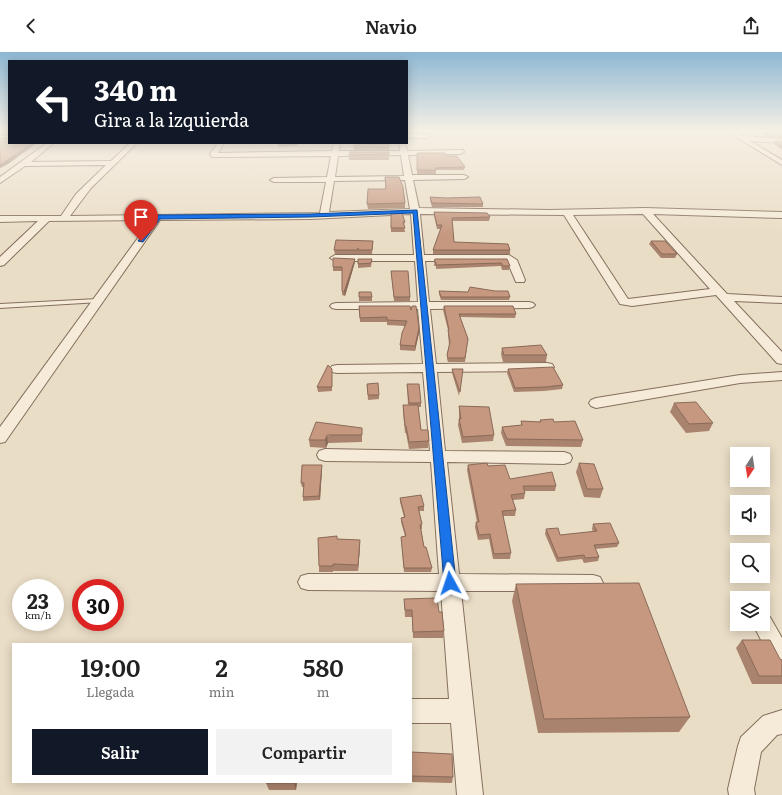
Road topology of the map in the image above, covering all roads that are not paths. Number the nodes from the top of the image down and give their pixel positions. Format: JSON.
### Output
{"nodes":[{"id":1,"x":19,"y":167,"type":"edge"},
{"id":2,"x":108,"y":167,"type":"edge"},
{"id":3,"x":333,"y":167,"type":"edge"},
{"id":4,"x":407,"y":167,"type":"edge"},
{"id":5,"x":464,"y":177,"type":"dead end"},
{"id":6,"x":409,"y":178,"type":"junction"},
{"id":7,"x":331,"y":179,"type":"junction"},
{"id":8,"x":274,"y":180,"type":"dead end"},
{"id":9,"x":0,"y":181,"type":"edge"},
{"id":10,"x":415,"y":211,"type":"junction"},
{"id":11,"x":645,"y":211,"type":"junction"},
{"id":12,"x":567,"y":213,"type":"junction"},
{"id":13,"x":324,"y":215,"type":"junction"},
{"id":14,"x":782,"y":215,"type":"edge"},
{"id":15,"x":158,"y":217,"type":"junction"},
{"id":16,"x":0,"y":218,"type":"edge"},
{"id":17,"x":47,"y":218,"type":"junction"},
{"id":18,"x":64,"y":218,"type":"junction"},
{"id":19,"x":420,"y":257,"type":"junction"},
{"id":20,"x":336,"y":258,"type":"edge"},
{"id":21,"x":0,"y":263,"type":"edge"},
{"id":22,"x":520,"y":280,"type":"dead end"},
{"id":23,"x":720,"y":294,"type":"junction"},
{"id":24,"x":782,"y":300,"type":"edge"},
{"id":25,"x":98,"y":301,"type":"junction"},
{"id":26,"x":424,"y":305,"type":"junction"},
{"id":27,"x":529,"y":305,"type":"dead end"},
{"id":28,"x":0,"y":306,"type":"edge"},
{"id":29,"x":336,"y":306,"type":"dead end"},
{"id":30,"x":782,"y":360,"type":"edge"},
{"id":31,"x":547,"y":367,"type":"edge"},
{"id":32,"x":430,"y":368,"type":"junction"},
{"id":33,"x":337,"y":369,"type":"dead end"},
{"id":34,"x":782,"y":376,"type":"edge"},
{"id":35,"x":596,"y":402,"type":"dead end"},
{"id":36,"x":0,"y":438,"type":"edge"},
{"id":37,"x":325,"y":455,"type":"dead end"},
{"id":38,"x":438,"y":456,"type":"junction"},
{"id":39,"x":564,"y":458,"type":"dead end"},
{"id":40,"x":308,"y":582,"type":"dead end"},
{"id":41,"x":450,"y":583,"type":"junction"},
{"id":42,"x":592,"y":583,"type":"edge"},
{"id":43,"x":767,"y":631,"type":"edge"},
{"id":44,"x":782,"y":659,"type":"edge"},
{"id":45,"x":462,"y":711,"type":"junction"},
{"id":46,"x":412,"y":712,"type":"edge"},
{"id":47,"x":782,"y":722,"type":"edge"},
{"id":48,"x":470,"y":795,"type":"edge"},
{"id":49,"x":742,"y":795,"type":"edge"}],
"edges":[{"from":1,"to":9,"type":"street"},
{"from":2,"to":18,"type":"street"},
{"from":3,"to":7,"type":"street"},
{"from":4,"to":6,"type":"street"},
{"from":5,"to":6,"type":"street"},
{"from":6,"to":7,"type":"street"},
{"from":6,"to":10,"type":"street"},
{"from":7,"to":8,"type":"street"},
{"from":7,"to":13,"type":"street"},
{"from":10,"to":12,"type":"street"},
{"from":10,"to":13,"type":"street"},
{"from":10,"to":19,"type":"street"},
{"from":11,"to":12,"type":"street"},
{"from":11,"to":14,"type":"street"},
{"from":11,"to":23,"type":"street"},
{"from":12,"to":23,"type":"street"},
{"from":13,"to":15,"type":"street"},
{"from":15,"to":18,"type":"street"},
{"from":15,"to":25,"type":"street"},
{"from":16,"to":17,"type":"street"},
{"from":17,"to":18,"type":"street"},
{"from":17,"to":21,"type":"street"},
{"from":19,"to":20,"type":"street"},
{"from":19,"to":22,"type":"street"},
{"from":19,"to":26,"type":"street"},
{"from":23,"to":24,"type":"street"},
{"from":23,"to":30,"type":"street"},
{"from":25,"to":28,"type":"lane"},
{"from":25,"to":36,"type":"street"},
{"from":26,"to":27,"type":"street"},
{"from":26,"to":29,"type":"street"},
{"from":26,"to":32,"type":"street"},
{"from":31,"to":32,"type":"street"},
{"from":32,"to":33,"type":"street"},
{"from":32,"to":38,"type":"street"},
{"from":34,"to":35,"type":"street"},
{"from":37,"to":38,"type":"street"},
{"from":38,"to":39,"type":"street"},
{"from":38,"to":41,"type":"street"},
{"from":40,"to":41,"type":"street"},
{"from":41,"to":42,"type":"street"},
{"from":41,"to":45,"type":"street"},
{"from":43,"to":44,"type":"street"},
{"from":45,"to":46,"type":"street"},
{"from":45,"to":48,"type":"street"},
{"from":47,"to":49,"type":"street"}]}
